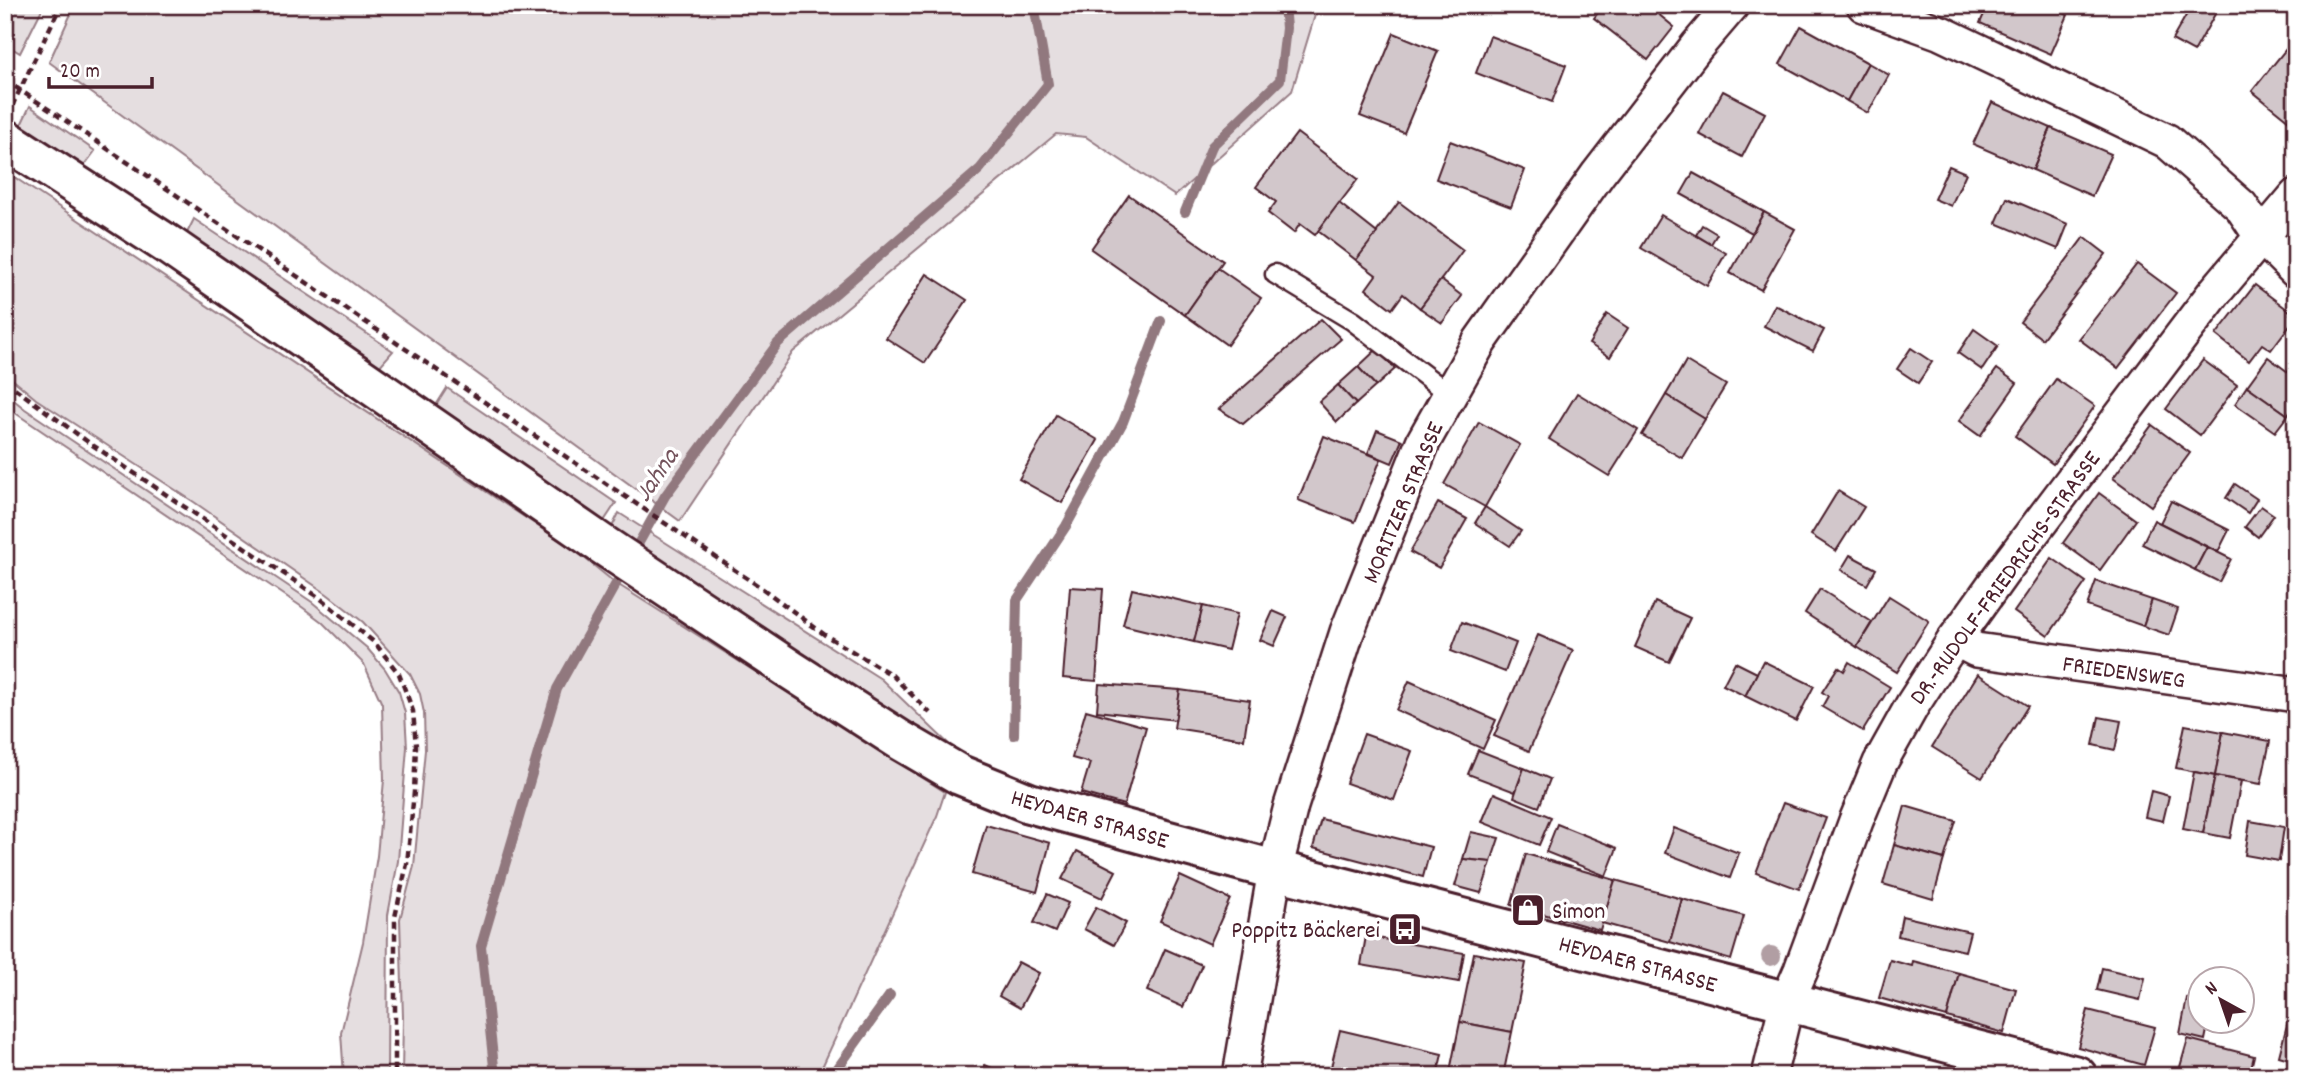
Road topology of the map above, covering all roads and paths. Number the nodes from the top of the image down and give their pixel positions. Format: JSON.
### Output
{"nodes":[{"id":1,"x":61,"y":5,"type":"edge"},
{"id":2,"x":1732,"y":5,"type":"edge"},
{"id":3,"x":1864,"y":5,"type":"edge"},
{"id":4,"x":5,"y":80,"type":"edge"},
{"id":5,"x":20,"y":89,"type":"junction"},
{"id":6,"x":5,"y":139,"type":"edge"},
{"id":7,"x":2296,"y":196,"type":"edge"},
{"id":8,"x":2260,"y":236,"type":"junction"},
{"id":9,"x":2296,"y":271,"type":"edge"},
{"id":10,"x":1275,"y":274,"type":"dead end"},
{"id":11,"x":5,"y":382,"type":"edge"},
{"id":12,"x":1449,"y":394,"type":"junction"},
{"id":13,"x":1955,"y":639,"type":"junction"},
{"id":14,"x":2296,"y":695,"type":"edge"},
{"id":15,"x":936,"y":719,"type":"dead end"},
{"id":16,"x":1275,"y":870,"type":"junction"},
{"id":17,"x":1787,"y":1002,"type":"junction"},
{"id":18,"x":395,"y":1076,"type":"edge"},
{"id":19,"x":1240,"y":1076,"type":"edge"},
{"id":20,"x":1769,"y":1076,"type":"edge"},
{"id":21,"x":2077,"y":1076,"type":"edge"}],
"edges":[{"from":1,"to":5,"type":"path"},
{"from":2,"to":12,"type":"street","name":"MORITZER STRASSE"},
{"from":3,"to":8,"type":"street"},
{"from":4,"to":5,"type":"path"},
{"from":5,"to":15,"type":"path"},
{"from":6,"to":16,"type":"main road","name":"HEYDAER STRASSE"},
{"from":7,"to":8,"type":"street","name":"DR.-RUDOLF-FRIEDRICHS-STRASSE"},
{"from":8,"to":9,"type":"street"},
{"from":8,"to":13,"type":"street","name":"DR.-RUDOLF-FRIEDRICHS-STRASSE"},
{"from":10,"to":12,"type":"lane"},
{"from":11,"to":18,"type":"path"},
{"from":12,"to":16,"type":"street","name":"MORITZER STRASSE"},
{"from":13,"to":14,"type":"street","name":"FRIEDENSWEG"},
{"from":13,"to":17,"type":"street","name":"DR.-RUDOLF-FRIEDRICHS-STRASSE"},
{"from":16,"to":17,"type":"main road","name":"HEYDAER STRASSE"},
{"from":16,"to":19,"type":"street","name":"MORITZER STRASSE"},
{"from":17,"to":20,"type":"street","name":"DR.-RUDOLF-FRIEDRICHS-STRASSE"},
{"from":17,"to":21,"type":"main road","name":"HEYDAER STRASSE"}]}
